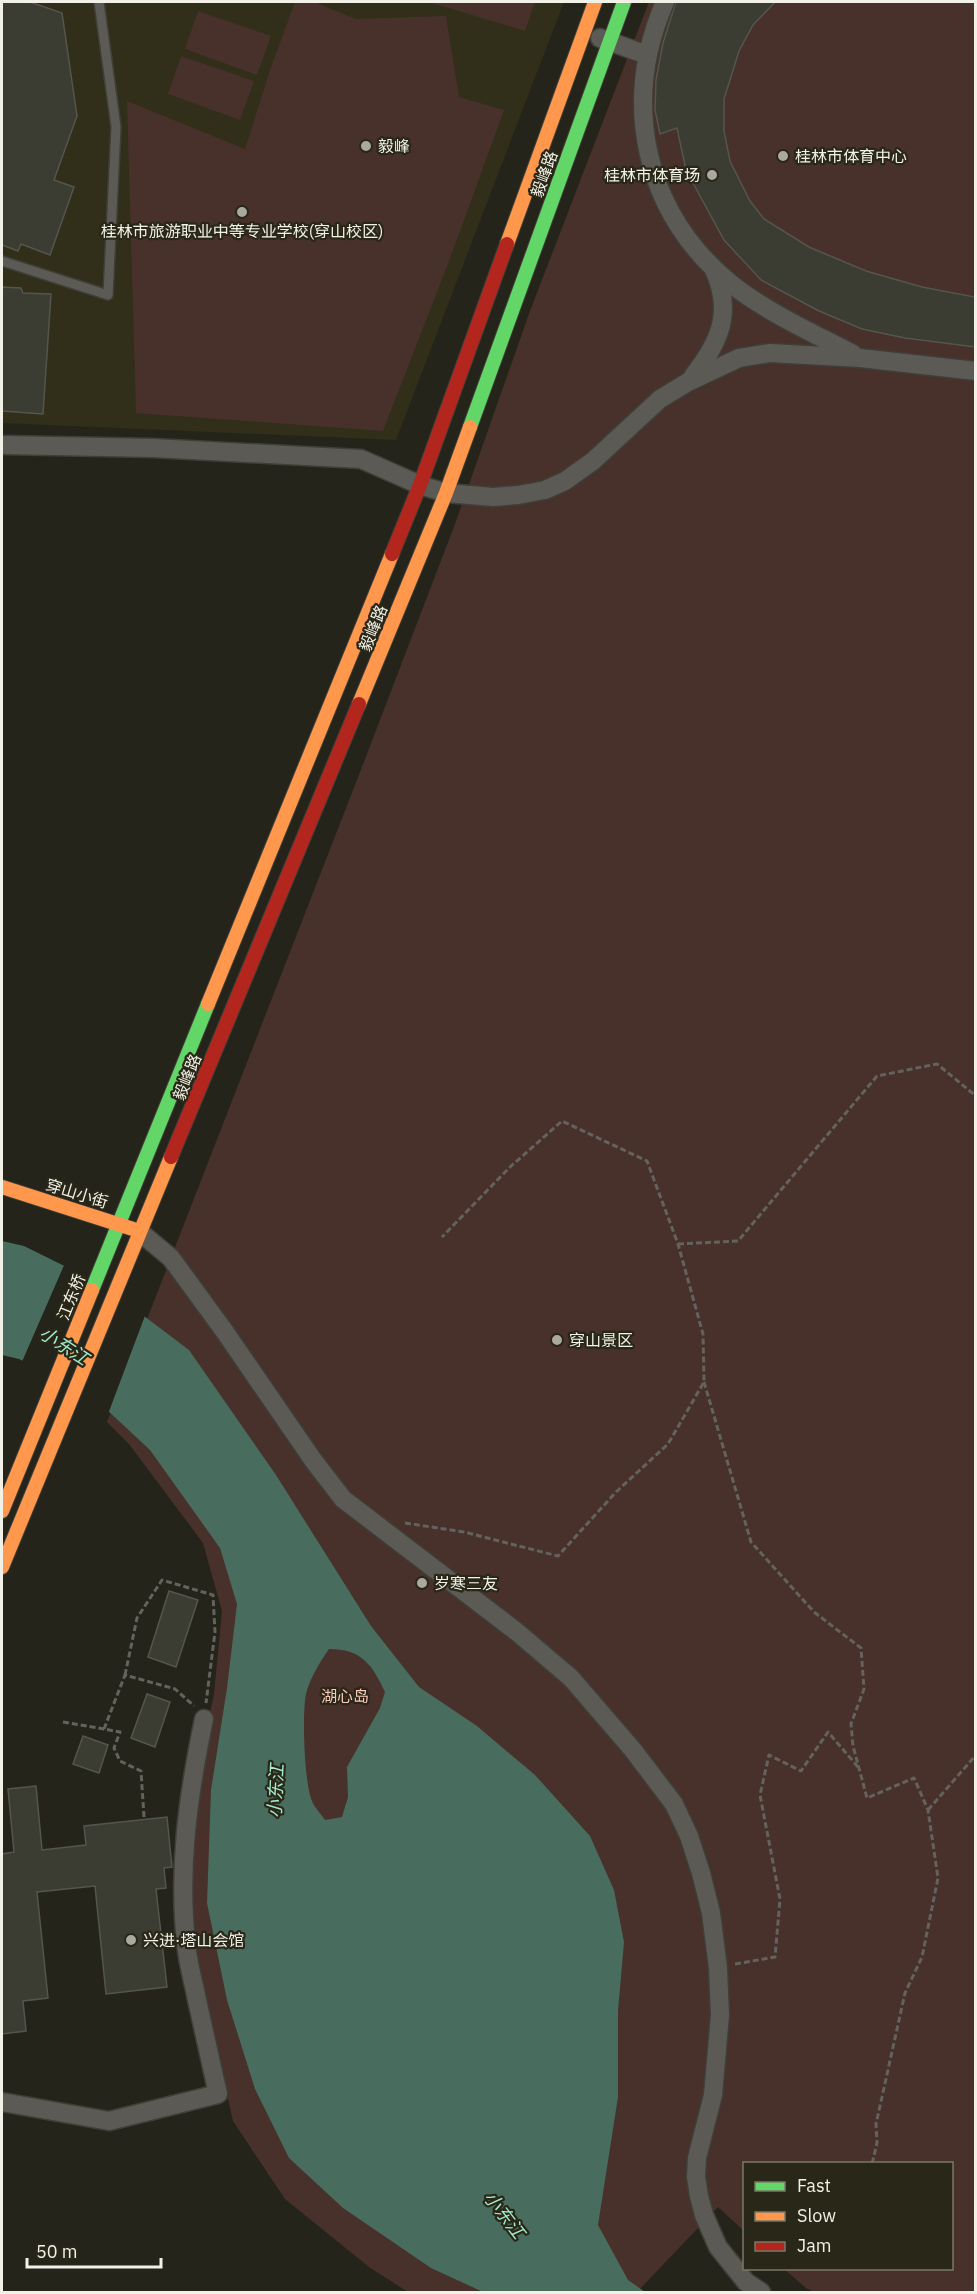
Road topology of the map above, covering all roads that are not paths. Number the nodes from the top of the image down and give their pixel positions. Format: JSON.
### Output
{"nodes":[{"id":1,"x":99,"y":2,"type":"edge"},
{"id":2,"x":595,"y":2,"type":"edge"},
{"id":3,"x":624,"y":2,"type":"edge"},
{"id":4,"x":665,"y":2,"type":"edge"},
{"id":5,"x":584,"y":33,"type":"junction"},
{"id":6,"x":610,"y":41,"type":"junction"},
{"id":7,"x":647,"y":55,"type":"junction"},
{"id":8,"x":2,"y":261,"type":"edge"},
{"id":9,"x":713,"y":266,"type":"junction"},
{"id":10,"x":860,"y":358,"type":"junction"},
{"id":11,"x":975,"y":372,"type":"edge"},
{"id":12,"x":688,"y":382,"type":"junction"},
{"id":13,"x":5,"y":446,"type":"dead end"},
{"id":14,"x":420,"y":485,"type":"junction"},
{"id":15,"x":446,"y":493,"type":"junction"},
{"id":16,"x":2,"y":1187,"type":"edge"},
{"id":17,"x":119,"y":1223,"type":"junction"},
{"id":18,"x":141,"y":1233,"type":"junction"},
{"id":19,"x":109,"y":1246,"type":"joint"},
{"id":20,"x":2,"y":1511,"type":"edge"},
{"id":21,"x":2,"y":1567,"type":"edge"},
{"id":22,"x":204,"y":1719,"type":"road end"},
{"id":23,"x":2,"y":2102,"type":"edge"},
{"id":24,"x":761,"y":2292,"type":"edge"}],
"edges":[{"from":1,"to":8,"type":"lane"},
{"from":2,"to":5,"type":"main road","name":"毅峰路"},
{"from":3,"to":6,"type":"main road","name":"毅峰路"},
{"from":4,"to":7,"type":"street"},
{"from":5,"to":6,"type":"street"},
{"from":5,"to":14,"type":"main road","name":"毅峰路"},
{"from":6,"to":7,"type":"street"},
{"from":6,"to":15,"type":"main road","name":"毅峰路"},
{"from":7,"to":9,"type":"street"},
{"from":9,"to":10,"type":"street"},
{"from":9,"to":12,"type":"street"},
{"from":10,"to":11,"type":"street"},
{"from":10,"to":12,"type":"street"},
{"from":12,"to":15,"type":"street"},
{"from":13,"to":14,"type":"street"},
{"from":14,"to":15,"type":"street"},
{"from":14,"to":17,"type":"main road","name":"毅峰路"},
{"from":15,"to":18,"type":"main road","name":"毅峰路"},
{"from":16,"to":17,"type":"main road","name":"穿山小街"},
{"from":17,"to":18,"type":"main road","name":"穿山小街"},
{"from":17,"to":19,"type":"main road","name":"毅峰路"},
{"from":18,"to":21,"type":"main road","name":"毅峰路"},
{"from":18,"to":24,"type":"street"},
{"from":19,"to":20,"type":"main road","name":"江东桥"},
{"from":22,"to":23,"type":"street"}]}
